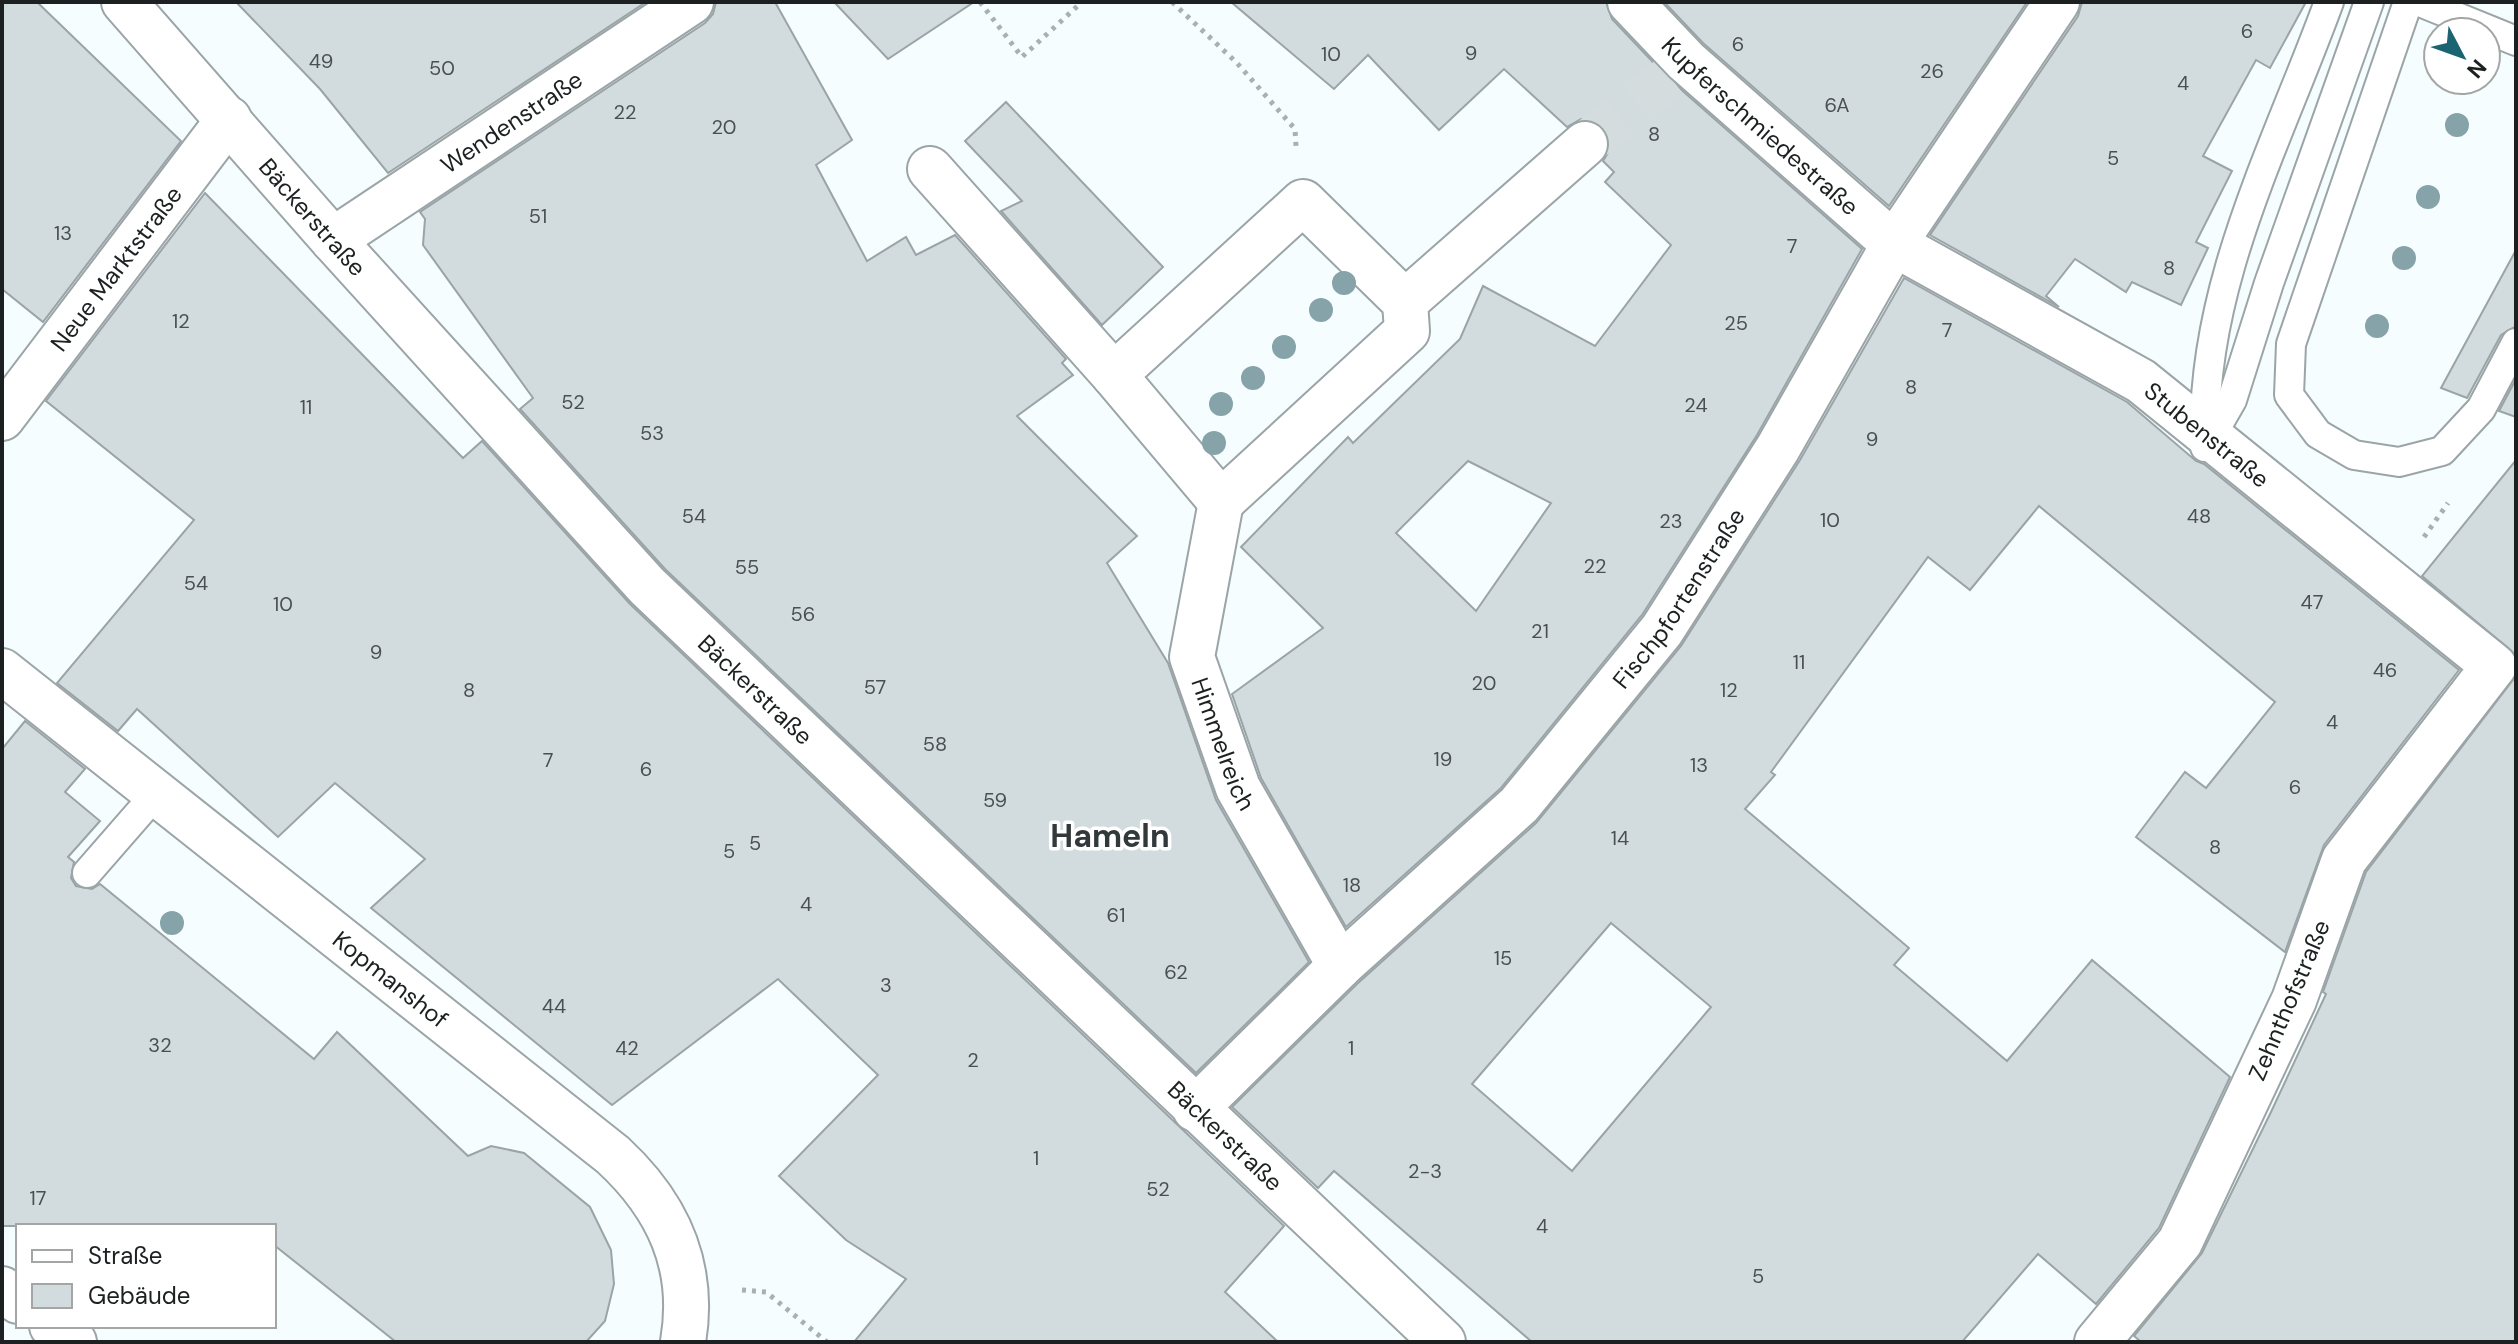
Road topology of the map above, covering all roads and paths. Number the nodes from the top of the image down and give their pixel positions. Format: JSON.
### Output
{"nodes":[{"id":1,"x":124,"y":2,"type":"edge"},
{"id":2,"x":691,"y":2,"type":"edge"},
{"id":3,"x":980,"y":2,"type":"edge"},
{"id":4,"x":1082,"y":2,"type":"edge"},
{"id":5,"x":1172,"y":2,"type":"edge"},
{"id":6,"x":1630,"y":2,"type":"edge"},
{"id":7,"x":2057,"y":2,"type":"edge"},
{"id":8,"x":2329,"y":2,"type":"edge"},
{"id":9,"x":2369,"y":2,"type":"edge"},
{"id":10,"x":2408,"y":2,"type":"edge"},
{"id":11,"x":2420,"y":2,"type":"edge"},
{"id":12,"x":2516,"y":41,"type":"edge"},
{"id":13,"x":229,"y":119,"type":"junction"},
{"id":14,"x":1585,"y":144,"type":"tunnel mouth"},
{"id":15,"x":930,"y":169,"type":"dead end"},
{"id":16,"x":1303,"y":202,"type":"junction"},
{"id":17,"x":333,"y":240,"type":"junction"},
{"id":18,"x":1894,"y":244,"type":"junction"},
{"id":19,"x":1405,"y":302,"type":"junction"},
{"id":20,"x":2516,"y":343,"type":"edge"},
{"id":21,"x":1114,"y":375,"type":"junction"},
{"id":22,"x":2,"y":418,"type":"edge"},
{"id":23,"x":2208,"y":435,"type":"junction"},
{"id":24,"x":1221,"y":502,"type":"junction"},
{"id":25,"x":2494,"y":666,"type":"joint"},
{"id":26,"x":2,"y":671,"type":"edge"},
{"id":27,"x":155,"y":795,"type":"junction"},
{"id":28,"x":87,"y":873,"type":"dead end"},
{"id":29,"x":1340,"y":966,"type":"junction"},
{"id":30,"x":1195,"y":1109,"type":"junction"},
{"id":31,"x":686,"y":1281,"type":"junction"},
{"id":32,"x":55,"y":1328,"type":"edge"},
{"id":33,"x":1432,"y":1339,"type":"edge"},
{"id":34,"x":74,"y":1342,"type":"edge"},
{"id":35,"x":683,"y":1342,"type":"edge"},
{"id":36,"x":827,"y":1342,"type":"edge"},
{"id":37,"x":2097,"y":1342,"type":"edge"}],
"edges":[{"from":1,"to":13,"type":"street","name":"Bäckerstraße"},
{"from":2,"to":17,"type":"street","name":"Wendenstraße"},
{"from":3,"to":4,"type":"path"},
{"from":5,"to":16,"type":"path"},
{"from":6,"to":18,"type":"street","name":"Kupferschmiedestraße"},
{"from":7,"to":18,"type":"street","name":"Fischpfortenstraße"},
{"from":8,"to":23,"type":"lane"},
{"from":9,"to":23,"type":"lane"},
{"from":10,"to":20,"type":"lane"},
{"from":11,"to":12,"type":"lane"},
{"from":13,"to":17,"type":"street","name":"Bäckerstraße"},
{"from":13,"to":22,"type":"street","name":"Neue Marktstraße"},
{"from":14,"to":19,"type":"street"},
{"from":15,"to":21,"type":"street"},
{"from":16,"to":19,"type":"street"},
{"from":16,"to":21,"type":"street"},
{"from":17,"to":30,"type":"street","name":"Bäckerstraße"},
{"from":18,"to":23,"type":"street","name":"Stubenstraße"},
{"from":18,"to":29,"type":"street","name":"Fischpfortenstraße"},
{"from":19,"to":24,"type":"street"},
{"from":21,"to":24,"type":"street"},
{"from":23,"to":25,"type":"street","name":"Stubenstraße"},
{"from":24,"to":29,"type":"street","name":"Himmelreich"},
{"from":25,"to":37,"type":"street","name":"Zehnthofstraße"},
{"from":26,"to":27,"type":"street","name":"Kopmanshof"},
{"from":27,"to":28,"type":"lane"},
{"from":27,"to":31,"type":"street","name":"Kopmanshof"},
{"from":29,"to":30,"type":"street","name":"Fischpfortenstraße"},
{"from":30,"to":33,"type":"street","name":"Bäckerstraße"},
{"from":31,"to":35,"type":"street","name":"Kopmanshof"},
{"from":31,"to":36,"type":"path"},
{"from":32,"to":34,"type":"street"}]}
